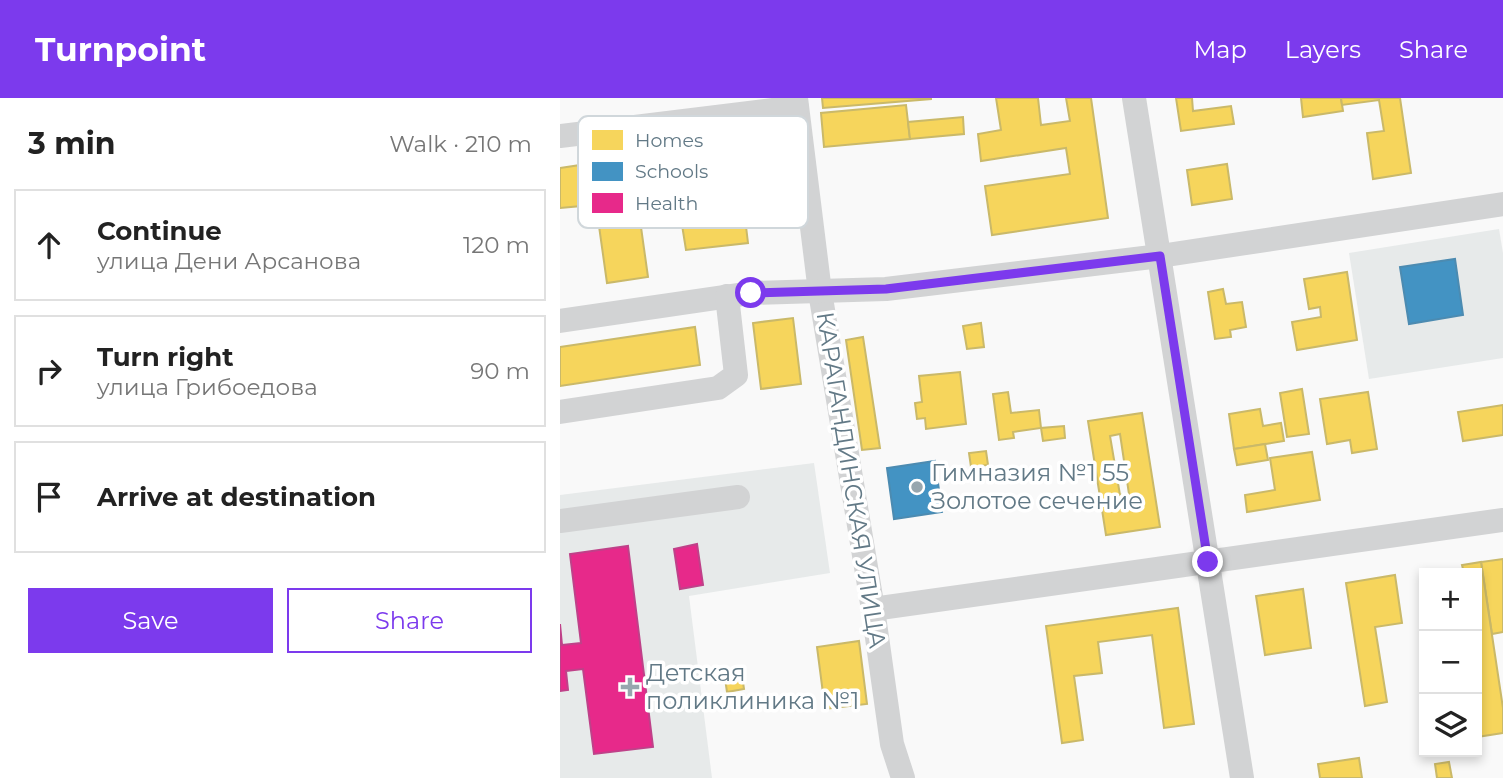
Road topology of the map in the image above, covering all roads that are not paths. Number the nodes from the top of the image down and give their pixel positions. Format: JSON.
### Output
{"nodes":[{"id":1,"x":1133,"y":98,"type":"edge"},
{"id":2,"x":796,"y":103,"type":"edge"},
{"id":3,"x":703,"y":116,"type":"edge"},
{"id":4,"x":578,"y":133,"type":"edge"},
{"id":5,"x":560,"y":136,"type":"edge"},
{"id":6,"x":808,"y":198,"type":"edge"},
{"id":7,"x":1503,"y":204,"type":"edge"},
{"id":8,"x":1160,"y":256,"type":"junction"},
{"id":9,"x":820,"y":292,"type":"junction"},
{"id":10,"x":727,"y":296,"type":"junction"},
{"id":11,"x":560,"y":321,"type":"edge"},
{"id":12,"x":560,"y":412,"type":"edge"},
{"id":13,"x":738,"y":496,"type":"dead end"},
{"id":14,"x":1503,"y":520,"type":"edge"},
{"id":15,"x":560,"y":521,"type":"edge"},
{"id":16,"x":1208,"y":562,"type":"junction"},
{"id":17,"x":873,"y":609,"type":"junction"},
{"id":18,"x":903,"y":778,"type":"edge"},
{"id":19,"x":1242,"y":778,"type":"edge"}],
"edges":[{"from":1,"to":8,"type":"street"},
{"from":2,"to":3,"type":"street"},
{"from":4,"to":5,"type":"street"},
{"from":6,"to":9,"type":"street","name":"КАРАГАНДИНСКАЯ УЛИЦА"},
{"from":7,"to":8,"type":"street"},
{"from":8,"to":9,"type":"street"},
{"from":8,"to":16,"type":"street"},
{"from":9,"to":10,"type":"street"},
{"from":9,"to":17,"type":"street","name":"КАРАГАНДИНСКАЯ УЛИЦА"},
{"from":10,"to":11,"type":"street"},
{"from":10,"to":12,"type":"street"},
{"from":13,"to":15,"type":"street"},
{"from":14,"to":16,"type":"street"},
{"from":16,"to":17,"type":"street"},
{"from":16,"to":19,"type":"street"},
{"from":17,"to":18,"type":"street","name":"КАРАГАНДИНСКАЯ УЛИЦА"}]}
